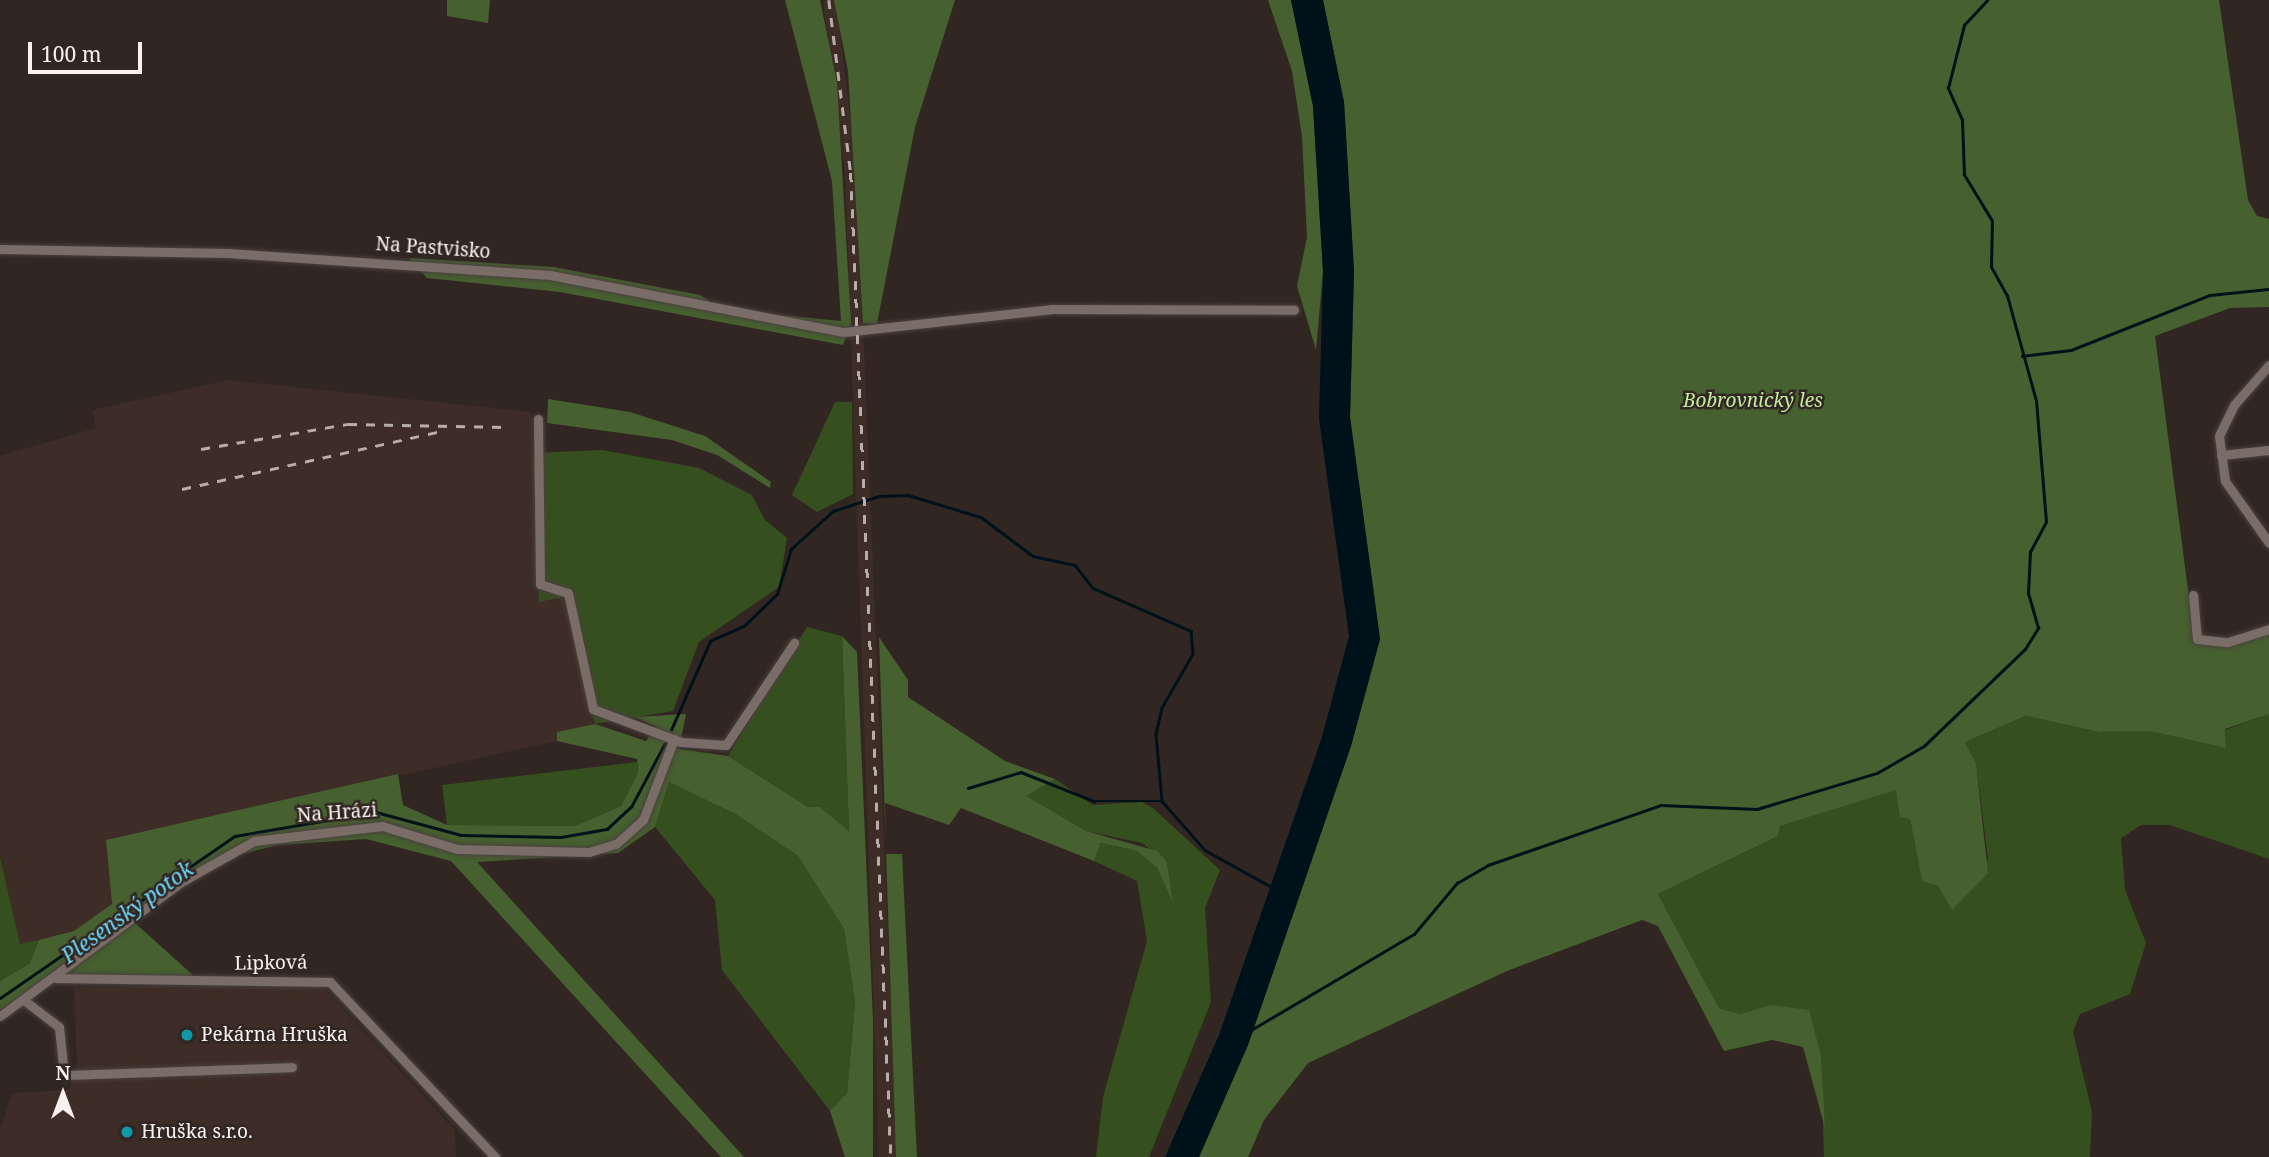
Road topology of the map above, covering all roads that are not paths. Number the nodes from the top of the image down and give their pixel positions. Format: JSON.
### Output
{"nodes":[{"id":1,"x":0,"y":249,"type":"edge"},
{"id":2,"x":1294,"y":310,"type":"dead end"},
{"id":3,"x":2269,"y":365,"type":"edge"},
{"id":4,"x":538,"y":419,"type":"dead end"},
{"id":5,"x":2269,"y":450,"type":"edge"},
{"id":6,"x":2221,"y":454,"type":"junction"},
{"id":7,"x":2269,"y":543,"type":"edge"},
{"id":8,"x":2193,"y":595,"type":"dead end"},
{"id":9,"x":2269,"y":629,"type":"edge"},
{"id":10,"x":794,"y":643,"type":"dead end"},
{"id":11,"x":674,"y":739,"type":"junction"},
{"id":12,"x":56,"y":978,"type":"junction"},
{"id":13,"x":25,"y":1001,"type":"junction"},
{"id":14,"x":0,"y":1016,"type":"edge"},
{"id":15,"x":292,"y":1067,"type":"dead end"},
{"id":16,"x":495,"y":1157,"type":"edge"}],
"edges":[{"from":1,"to":2,"type":"street","name":"Na Pastvisko"},
{"from":3,"to":6,"type":"street"},
{"from":4,"to":11,"type":"street"},
{"from":5,"to":6,"type":"street"},
{"from":6,"to":7,"type":"street"},
{"from":8,"to":9,"type":"street"},
{"from":10,"to":11,"type":"street"},
{"from":11,"to":12,"type":"street","name":"Na Hrázi"},
{"from":12,"to":13,"type":"street","name":"Na Hrázi"},
{"from":12,"to":16,"type":"street","name":"Lipková"},
{"from":13,"to":14,"type":"street","name":"Na Hrázi"},
{"from":13,"to":15,"type":"street"}]}
